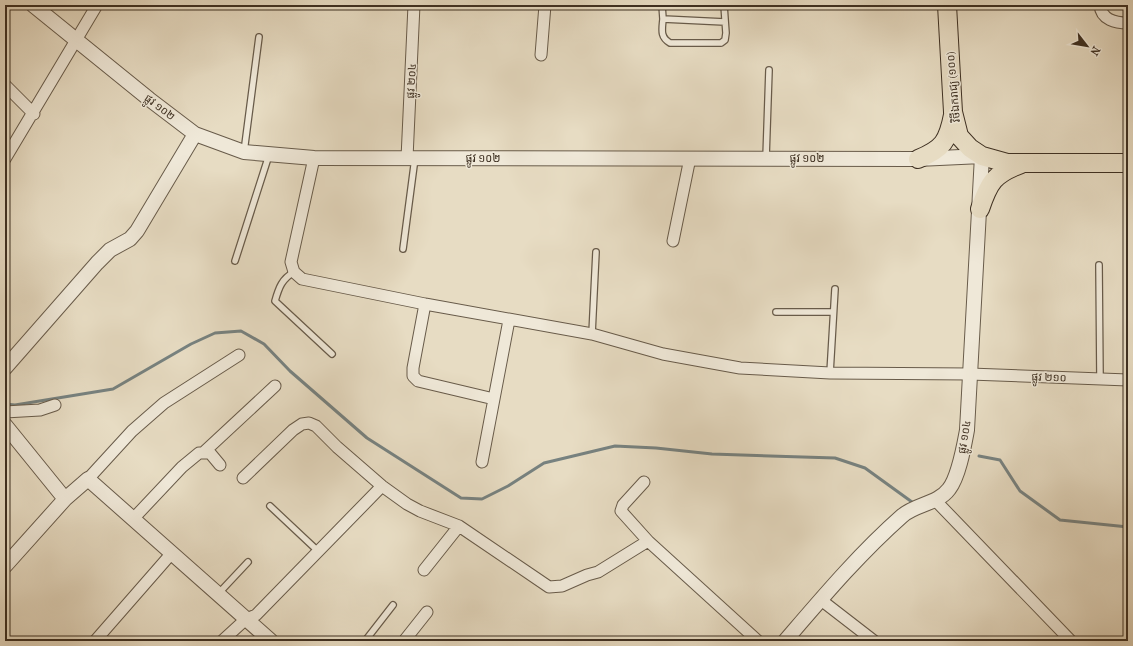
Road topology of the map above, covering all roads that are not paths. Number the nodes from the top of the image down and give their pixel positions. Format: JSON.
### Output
{"nodes":[{"id":1,"x":33,"y":5,"type":"edge"},
{"id":2,"x":98,"y":5,"type":"edge"},
{"id":3,"x":414,"y":5,"type":"edge"},
{"id":4,"x":545,"y":5,"type":"edge"},
{"id":5,"x":662,"y":5,"type":"edge"},
{"id":6,"x":724,"y":5,"type":"edge"},
{"id":7,"x":947,"y":5,"type":"edge"},
{"id":8,"x":1100,"y":5,"type":"edge"},
{"id":9,"x":663,"y":19,"type":"junction"},
{"id":10,"x":725,"y":22,"type":"junction"},
{"id":11,"x":1128,"y":23,"type":"edge"},
{"id":12,"x":259,"y":37,"type":"dead end"},
{"id":13,"x":77,"y":42,"type":"junction"},
{"id":14,"x":541,"y":55,"type":"dead end"},
{"id":15,"x":769,"y":70,"type":"dead end"},
{"id":16,"x":5,"y":85,"type":"edge"},
{"id":17,"x":953,"y":112,"type":"junction"},
{"id":18,"x":34,"y":114,"type":"junction"},
{"id":19,"x":195,"y":134,"type":"junction"},
{"id":20,"x":244,"y":152,"type":"junction"},
{"id":21,"x":269,"y":156,"type":"junction"},
{"id":22,"x":982,"y":156,"type":"junction"},
{"id":23,"x":314,"y":158,"type":"junction"},
{"id":24,"x":411,"y":158,"type":"junction"},
{"id":25,"x":690,"y":158,"type":"junction"},
{"id":26,"x":766,"y":158,"type":"junction"},
{"id":27,"x":5,"y":159,"type":"edge"},
{"id":28,"x":918,"y":159,"type":"junction"},
{"id":29,"x":1128,"y":163,"type":"edge"},
{"id":30,"x":1022,"y":164,"type":"junction"},
{"id":31,"x":980,"y":209,"type":"junction"},
{"id":32,"x":672,"y":241,"type":"dead end"},
{"id":33,"x":403,"y":249,"type":"dead end"},
{"id":34,"x":596,"y":252,"type":"dead end"},
{"id":35,"x":235,"y":261,"type":"dead end"},
{"id":36,"x":1099,"y":265,"type":"dead end"},
{"id":37,"x":294,"y":272,"type":"junction"},
{"id":38,"x":835,"y":289,"type":"dead end"},
{"id":39,"x":425,"y":304,"type":"junction"},
{"id":40,"x":776,"y":312,"type":"dead end"},
{"id":41,"x":833,"y":312,"type":"junction"},
{"id":42,"x":509,"y":320,"type":"junction"},
{"id":43,"x":592,"y":334,"type":"junction"},
{"id":44,"x":332,"y":354,"type":"dead end"},
{"id":45,"x":239,"y":355,"type":"dead end"},
{"id":46,"x":5,"y":368,"type":"edge"},
{"id":47,"x":830,"y":373,"type":"junction"},
{"id":48,"x":970,"y":374,"type":"junction"},
{"id":49,"x":1100,"y":379,"type":"junction"},
{"id":50,"x":1128,"y":380,"type":"edge"},
{"id":51,"x":275,"y":386,"type":"dead end"},
{"id":52,"x":494,"y":399,"type":"junction"},
{"id":53,"x":55,"y":405,"type":"dead end"},
{"id":54,"x":5,"y":412,"type":"edge"},
{"id":55,"x":5,"y":425,"type":"edge"},
{"id":56,"x":204,"y":452,"type":"junction"},
{"id":57,"x":482,"y":462,"type":"dead end"},
{"id":58,"x":220,"y":465,"type":"dead end"},
{"id":59,"x":243,"y":478,"type":"dead end"},
{"id":60,"x":88,"y":479,"type":"junction"},
{"id":61,"x":644,"y":482,"type":"dead end"},
{"id":62,"x":382,"y":486,"type":"junction"},
{"id":63,"x":65,"y":499,"type":"junction"},
{"id":64,"x":935,"y":500,"type":"junction"},
{"id":65,"x":270,"y":506,"type":"dead end"},
{"id":66,"x":133,"y":519,"type":"junction"},
{"id":67,"x":460,"y":526,"type":"junction"},
{"id":68,"x":648,"y":540,"type":"junction"},
{"id":69,"x":319,"y":552,"type":"junction"},
{"id":70,"x":171,"y":554,"type":"junction"},
{"id":71,"x":248,"y":562,"type":"dead end"},
{"id":72,"x":5,"y":566,"type":"edge"},
{"id":73,"x":424,"y":570,"type":"dead end"},
{"id":74,"x":218,"y":595,"type":"junction"},
{"id":75,"x":821,"y":600,"type":"junction"},
{"id":76,"x":393,"y":605,"type":"dead end"},
{"id":77,"x":427,"y":612,"type":"dead end"},
{"id":78,"x":246,"y":619,"type":"junction"},
{"id":79,"x":789,"y":640,"type":"edge"},
{"id":80,"x":95,"y":641,"type":"edge"},
{"id":81,"x":222,"y":641,"type":"edge"},
{"id":82,"x":271,"y":641,"type":"edge"},
{"id":83,"x":365,"y":641,"type":"edge"},
{"id":84,"x":404,"y":641,"type":"edge"},
{"id":85,"x":758,"y":641,"type":"edge"},
{"id":86,"x":874,"y":641,"type":"edge"},
{"id":87,"x":1071,"y":641,"type":"edge"}],
"edges":[{"from":1,"to":13,"type":"street","name":"ផ្លូវ ១០២"},
{"from":2,"to":13,"type":"street"},
{"from":3,"to":24,"type":"street","name":"ផ្លូវ ២០៤"},
{"from":4,"to":14,"type":"street"},
{"from":5,"to":9,"type":"lane"},
{"from":6,"to":10,"type":"lane"},
{"from":7,"to":17,"type":"main road","name":"វិថីឯករាជ្យ (១០០)"},
{"from":8,"to":11,"type":"street"},
{"from":9,"to":10,"type":"lane"},
{"from":9,"to":10,"type":"lane"},
{"from":12,"to":20,"type":"lane"},
{"from":13,"to":18,"type":"street"},
{"from":13,"to":19,"type":"street","name":"ផ្លូវ ១០២"},
{"from":15,"to":26,"type":"lane"},
{"from":16,"to":18,"type":"street"},
{"from":17,"to":22,"type":"main road","name":"វិថីឯករាជ្យ (១០០)"},
{"from":17,"to":28,"type":"main road"},
{"from":18,"to":27,"type":"street"},
{"from":19,"to":20,"type":"street","name":"ផ្លូវ ១០២"},
{"from":19,"to":46,"type":"street"},
{"from":20,"to":21,"type":"street","name":"ផ្លូវ ១០២"},
{"from":21,"to":23,"type":"street","name":"ផ្លូវ ១០២"},
{"from":21,"to":35,"type":"lane"},
{"from":22,"to":28,"type":"street","name":"ផ្លូវ ១០២"},
{"from":22,"to":30,"type":"main road","name":"វិថីឯករាជ្យ (១០០)"},
{"from":22,"to":31,"type":"street","name":"ផ្លូវ ១០៤"},
{"from":23,"to":24,"type":"street","name":"ផ្លូវ ១០២"},
{"from":23,"to":37,"type":"street"},
{"from":24,"to":25,"type":"street","name":"ផ្លូវ ១០២"},
{"from":24,"to":33,"type":"lane"},
{"from":25,"to":26,"type":"street","name":"ផ្លូវ ១០២"},
{"from":25,"to":32,"type":"street"},
{"from":26,"to":28,"type":"street","name":"ផ្លូវ ១០២"},
{"from":29,"to":30,"type":"main road","name":"វិថីឯករាជ្យ (១០០)"},
{"from":30,"to":31,"type":"main road"},
{"from":31,"to":48,"type":"street","name":"ផ្លូវ ១០៤"},
{"from":34,"to":43,"type":"lane"},
{"from":36,"to":49,"type":"lane"},
{"from":37,"to":39,"type":"street","name":"ផ្លូវ ២១០"},
{"from":37,"to":44,"type":"lane"},
{"from":38,"to":41,"type":"lane"},
{"from":39,"to":42,"type":"street","name":"ផ្លូវ ២១០"},
{"from":39,"to":52,"type":"street"},
{"from":40,"to":41,"type":"lane"},
{"from":41,"to":47,"type":"lane"},
{"from":42,"to":43,"type":"street","name":"ផ្លូវ ២១០"},
{"from":42,"to":52,"type":"street"},
{"from":43,"to":47,"type":"street","name":"ផ្លូវ ២១០"},
{"from":45,"to":60,"type":"street"},
{"from":47,"to":48,"type":"street","name":"ផ្លូវ ២១០"},
{"from":48,"to":49,"type":"street","name":"ផ្លូវ ២១០"},
{"from":48,"to":64,"type":"street","name":"ផ្លូវ ១០៤"},
{"from":49,"to":50,"type":"street","name":"ផ្លូវ ២១០"},
{"from":51,"to":56,"type":"street"},
{"from":52,"to":57,"type":"street"},
{"from":53,"to":54,"type":"street"},
{"from":55,"to":63,"type":"street"},
{"from":56,"to":58,"type":"street"},
{"from":56,"to":66,"type":"street"},
{"from":59,"to":62,"type":"street"},
{"from":60,"to":63,"type":"street"},
{"from":60,"to":66,"type":"street"},
{"from":61,"to":68,"type":"street"},
{"from":62,"to":67,"type":"street"},
{"from":62,"to":69,"type":"street"},
{"from":63,"to":72,"type":"street"},
{"from":64,"to":75,"type":"street","name":"ផ្លូវ ១០៤"},
{"from":64,"to":87,"type":"street"},
{"from":65,"to":69,"type":"lane"},
{"from":66,"to":70,"type":"street"},
{"from":67,"to":68,"type":"street"},
{"from":67,"to":73,"type":"street"},
{"from":68,"to":85,"type":"street"},
{"from":69,"to":78,"type":"street"},
{"from":70,"to":74,"type":"street"},
{"from":70,"to":80,"type":"street"},
{"from":71,"to":74,"type":"lane"},
{"from":74,"to":78,"type":"street"},
{"from":75,"to":79,"type":"street","name":"ផ្លូវ ១០៤"},
{"from":75,"to":86,"type":"street"},
{"from":76,"to":83,"type":"lane"},
{"from":77,"to":84,"type":"street"},
{"from":78,"to":81,"type":"street"},
{"from":78,"to":82,"type":"street"}]}
